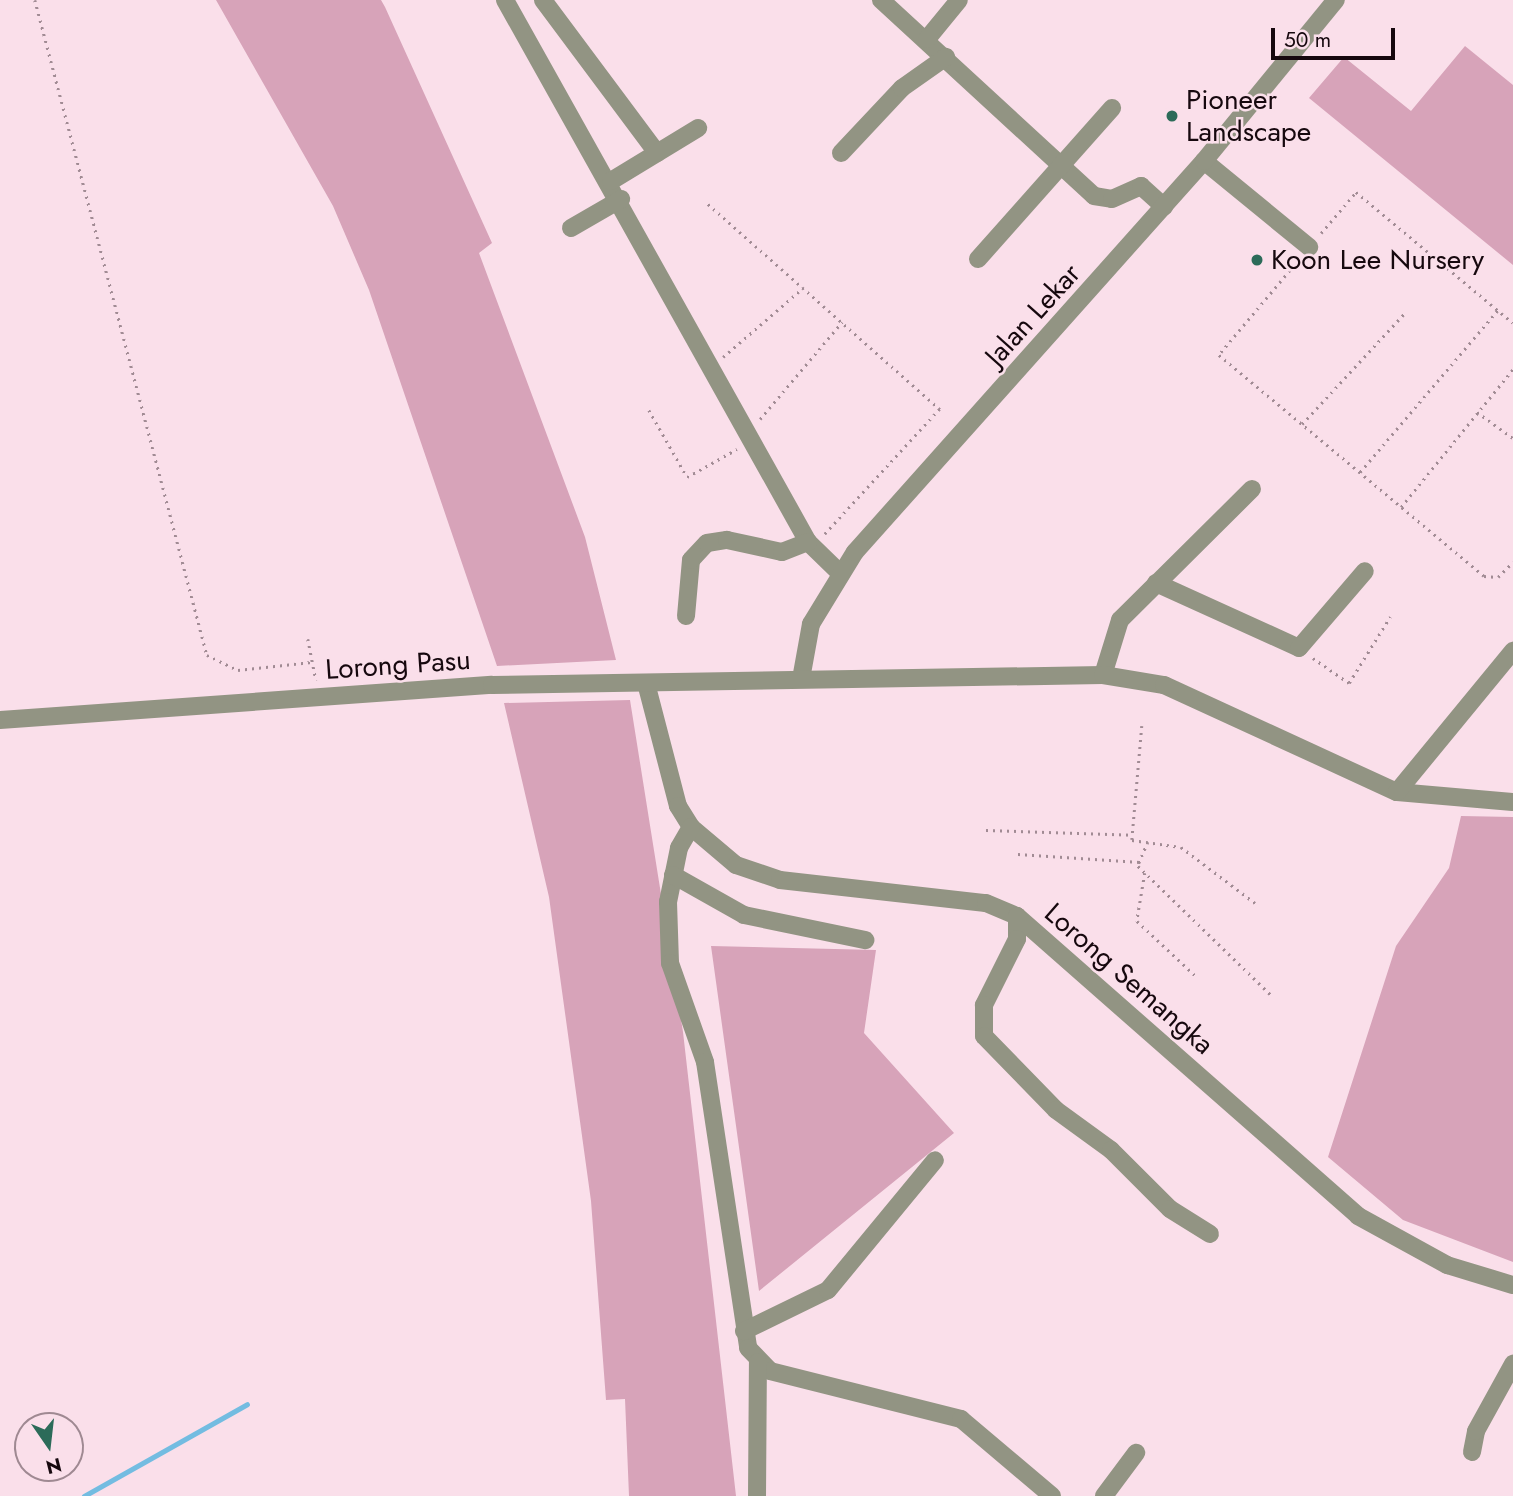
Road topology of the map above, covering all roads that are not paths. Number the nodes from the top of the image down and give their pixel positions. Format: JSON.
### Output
{"nodes":[{"id":1,"x":505,"y":0,"type":"edge"},
{"id":2,"x":543,"y":0,"type":"edge"},
{"id":3,"x":881,"y":0,"type":"edge"},
{"id":4,"x":959,"y":0,"type":"edge"},
{"id":5,"x":1336,"y":0,"type":"edge"},
{"id":6,"x":927,"y":39,"type":"junction"},
{"id":7,"x":946,"y":57,"type":"junction"},
{"id":8,"x":1112,"y":108,"type":"dead end"},
{"id":9,"x":698,"y":128,"type":"dead end"},
{"id":10,"x":657,"y":153,"type":"junction"},
{"id":11,"x":841,"y":153,"type":"dead end"},
{"id":12,"x":1204,"y":162,"type":"junction"},
{"id":13,"x":1061,"y":166,"type":"junction"},
{"id":14,"x":611,"y":181,"type":"junction"},
{"id":15,"x":621,"y":199,"type":"junction"},
{"id":16,"x":1164,"y":207,"type":"junction"},
{"id":17,"x":571,"y":228,"type":"dead end"},
{"id":18,"x":1309,"y":247,"type":"road end"},
{"id":19,"x":978,"y":259,"type":"dead end"},
{"id":20,"x":1252,"y":489,"type":"dead end"},
{"id":21,"x":808,"y":542,"type":"junction"},
{"id":22,"x":1365,"y":571,"type":"dead end"},
{"id":23,"x":839,"y":572,"type":"junction"},
{"id":24,"x":1156,"y":583,"type":"junction"},
{"id":25,"x":686,"y":616,"type":"dead end"},
{"id":26,"x":1513,"y":650,"type":"edge"},
{"id":27,"x":1103,"y":675,"type":"junction"},
{"id":28,"x":801,"y":679,"type":"junction"},
{"id":29,"x":646,"y":683,"type":"junction"},
{"id":30,"x":0,"y":720,"type":"edge"},
{"id":31,"x":1397,"y":792,"type":"junction"},
{"id":32,"x":1513,"y":802,"type":"edge"},
{"id":33,"x":691,"y":827,"type":"junction"},
{"id":34,"x":673,"y":875,"type":"junction"},
{"id":35,"x":1017,"y":916,"type":"junction"},
{"id":36,"x":865,"y":940,"type":"dead end"},
{"id":37,"x":934,"y":1160,"type":"dead end"},
{"id":38,"x":1210,"y":1234,"type":"dead end"},
{"id":39,"x":1513,"y":1284,"type":"edge"},
{"id":40,"x":744,"y":1331,"type":"junction"},
{"id":41,"x":758,"y":1362,"type":"junction"},
{"id":42,"x":1513,"y":1364,"type":"edge"},
{"id":43,"x":1472,"y":1452,"type":"dead end"},
{"id":44,"x":1136,"y":1453,"type":"dead end"},
{"id":45,"x":757,"y":1496,"type":"edge"},
{"id":46,"x":1052,"y":1496,"type":"edge"},
{"id":47,"x":1104,"y":1496,"type":"edge"}],
"edges":[{"from":1,"to":14,"type":"street"},
{"from":2,"to":10,"type":"street"},
{"from":3,"to":6,"type":"street"},
{"from":4,"to":6,"type":"street"},
{"from":5,"to":12,"type":"street","name":"Jalan Lekar"},
{"from":6,"to":7,"type":"street"},
{"from":7,"to":11,"type":"street"},
{"from":7,"to":13,"type":"street"},
{"from":8,"to":13,"type":"street"},
{"from":9,"to":10,"type":"street"},
{"from":10,"to":14,"type":"street"},
{"from":12,"to":16,"type":"street","name":"Jalan Lekar"},
{"from":12,"to":18,"type":"street"},
{"from":13,"to":16,"type":"street"},
{"from":13,"to":19,"type":"street"},
{"from":14,"to":15,"type":"street"},
{"from":15,"to":17,"type":"street"},
{"from":15,"to":21,"type":"street"},
{"from":16,"to":23,"type":"street","name":"Jalan Lekar"},
{"from":20,"to":24,"type":"street"},
{"from":21,"to":23,"type":"street"},
{"from":21,"to":25,"type":"street"},
{"from":22,"to":24,"type":"street"},
{"from":23,"to":28,"type":"street","name":"Jalan Lekar"},
{"from":24,"to":27,"type":"street"},
{"from":26,"to":31,"type":"street"},
{"from":27,"to":28,"type":"street"},
{"from":27,"to":31,"type":"street"},
{"from":28,"to":29,"type":"street","name":"Lorong Pasu"},
{"from":29,"to":30,"type":"street","name":"Lorong Pasu"},
{"from":29,"to":33,"type":"street","name":"Lorong Semangka"},
{"from":31,"to":32,"type":"street"},
{"from":33,"to":34,"type":"street"},
{"from":33,"to":35,"type":"street","name":"Lorong Semangka"},
{"from":34,"to":36,"type":"street"},
{"from":34,"to":40,"type":"street"},
{"from":35,"to":38,"type":"street"},
{"from":35,"to":39,"type":"street","name":"Lorong Semangka"},
{"from":37,"to":40,"type":"street"},
{"from":40,"to":41,"type":"street"},
{"from":41,"to":45,"type":"street"},
{"from":41,"to":46,"type":"street"},
{"from":42,"to":43,"type":"street"},
{"from":44,"to":47,"type":"street"}]}
